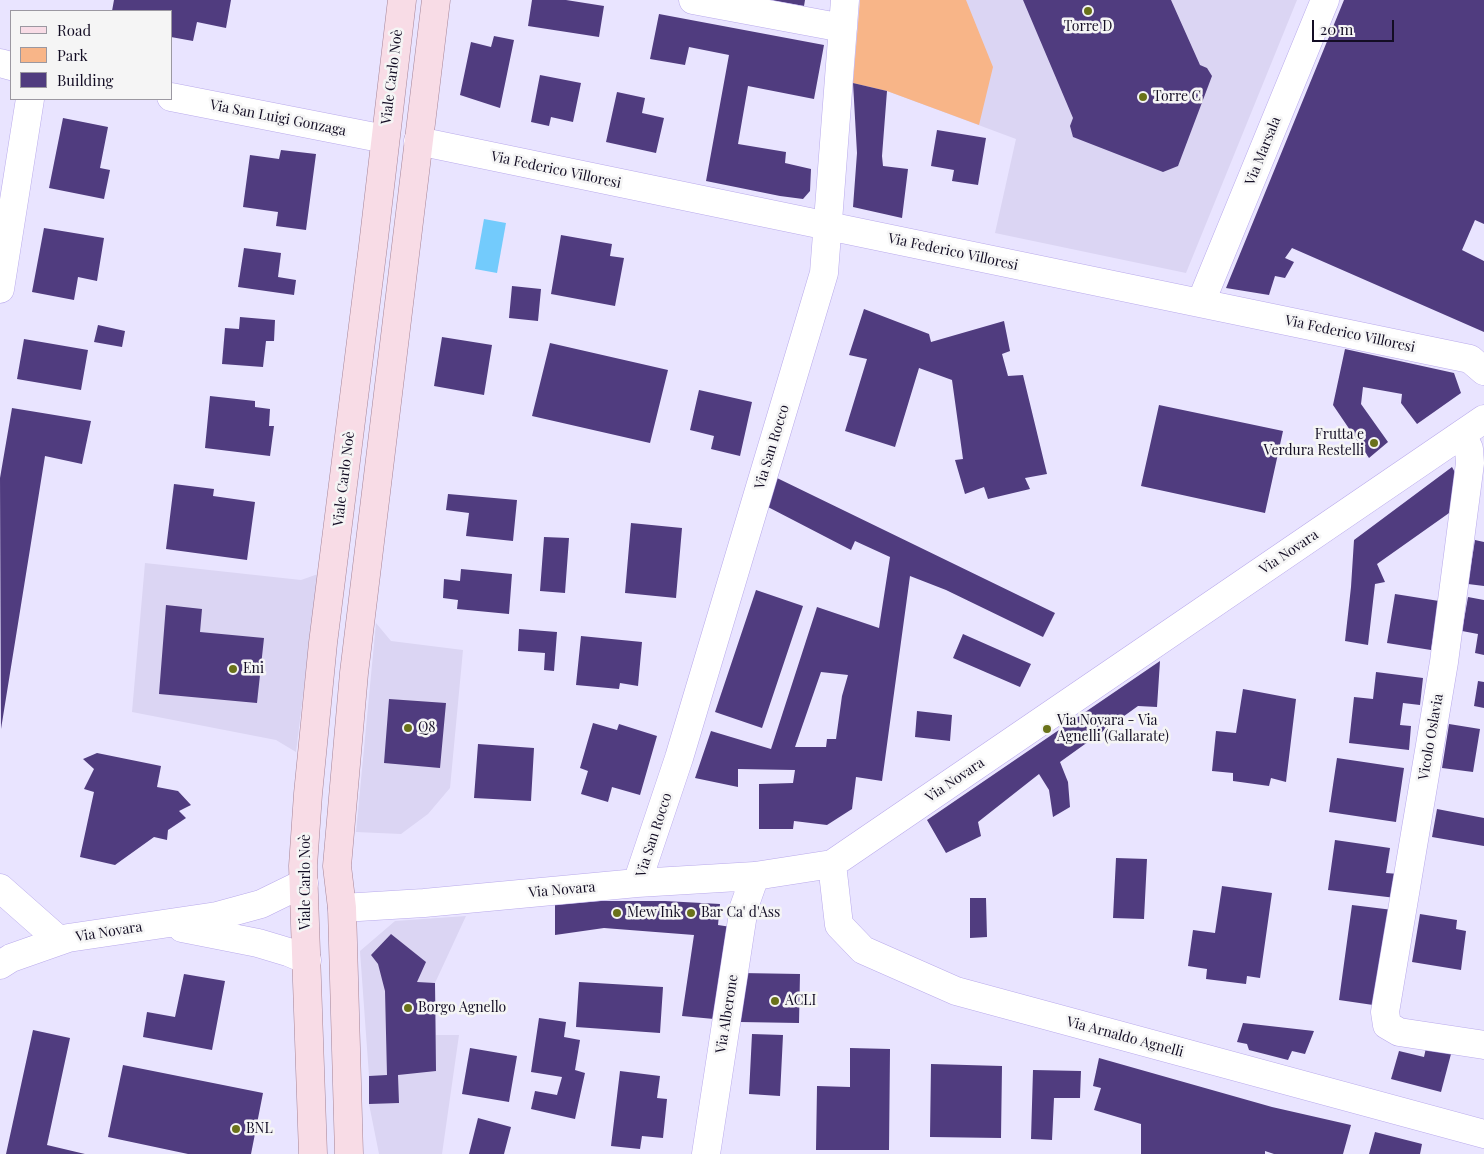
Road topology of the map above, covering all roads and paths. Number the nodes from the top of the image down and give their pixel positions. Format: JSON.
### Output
{"nodes":[{"id":1,"x":402,"y":0,"type":"edge"},
{"id":2,"x":436,"y":0,"type":"edge"},
{"id":3,"x":693,"y":0,"type":"edge"},
{"id":4,"x":845,"y":0,"type":"edge"},
{"id":5,"x":1326,"y":0,"type":"edge"},
{"id":6,"x":843,"y":28,"type":"junction"},
{"id":7,"x":172,"y":97,"type":"edge"},
{"id":8,"x":30,"y":100,"type":"edge"},
{"id":9,"x":384,"y":139,"type":"junction"},
{"id":10,"x":418,"y":141,"type":"junction"},
{"id":11,"x":829,"y":227,"type":"junction"},
{"id":12,"x":0,"y":289,"type":"edge"},
{"id":13,"x":1200,"y":302,"type":"junction"},
{"id":14,"x":1484,"y":371,"type":"edge"},
{"id":15,"x":1484,"y":419,"type":"edge"},
{"id":16,"x":1462,"y":434,"type":"junction"},
{"id":17,"x":832,"y":864,"type":"junction"},
{"id":18,"x":755,"y":876,"type":"junction"},
{"id":19,"x":304,"y":883,"type":"junction"},
{"id":20,"x":637,"y":883,"type":"junction"},
{"id":21,"x":0,"y":888,"type":"edge"},
{"id":22,"x":342,"y":908,"type":"junction"},
{"id":23,"x":159,"y":924,"type":"junction"},
{"id":24,"x":60,"y":941,"type":"junction"},
{"id":25,"x":307,"y":960,"type":"junction"},
{"id":26,"x":0,"y":964,"type":"edge"},
{"id":27,"x":1484,"y":1045,"type":"edge"},
{"id":28,"x":1484,"y":1134,"type":"edge"},
{"id":29,"x":313,"y":1154,"type":"edge"},
{"id":30,"x":349,"y":1154,"type":"edge"},
{"id":31,"x":706,"y":1154,"type":"edge"}],
"edges":[{"from":1,"to":9,"type":"main road","name":"Viale Carlo Noè"},
{"from":2,"to":10,"type":"main road"},
{"from":3,"to":6,"type":"street"},
{"from":4,"to":6,"type":"street","name":"Via San Rocco"},
{"from":5,"to":13,"type":"street","name":"Via Marsala"},
{"from":6,"to":11,"type":"street","name":"Via San Rocco"},
{"from":7,"to":9,"type":"street","name":"Via San Luigi Gonzaga"},
{"from":8,"to":12,"type":"street"},
{"from":9,"to":19,"type":"main road","name":"Viale Carlo Noè"},
{"from":10,"to":11,"type":"street","name":"Via Federico Villoresi"},
{"from":10,"to":22,"type":"main road"},
{"from":11,"to":13,"type":"street","name":"Via Federico Villoresi"},
{"from":11,"to":20,"type":"street","name":"Via San Rocco"},
{"from":13,"to":14,"type":"street","name":"Via Federico Villoresi"},
{"from":15,"to":16,"type":"street","name":"Via Novara"},
{"from":16,"to":17,"type":"street","name":"Via Novara"},
{"from":16,"to":27,"type":"street","name":"Vicolo Oslavia"},
{"from":17,"to":18,"type":"street","name":"Via Novara"},
{"from":17,"to":28,"type":"street","name":"Via Arnaldo Agnelli"},
{"from":18,"to":20,"type":"street","name":"Via Novara"},
{"from":18,"to":31,"type":"street","name":"Via Alberone"},
{"from":19,"to":23,"type":"street","name":"Via Novara"},
{"from":19,"to":25,"type":"main road","name":"Viale Carlo Noè"},
{"from":20,"to":22,"type":"street","name":"Via Novara"},
{"from":21,"to":24,"type":"street"},
{"from":22,"to":30,"type":"main road"},
{"from":23,"to":24,"type":"street","name":"Via Novara"},
{"from":23,"to":25,"type":"street","name":"Via Novara"},
{"from":24,"to":26,"type":"street","name":"Via Novara"},
{"from":25,"to":29,"type":"main road","name":"Viale Carlo Noè"}]}
